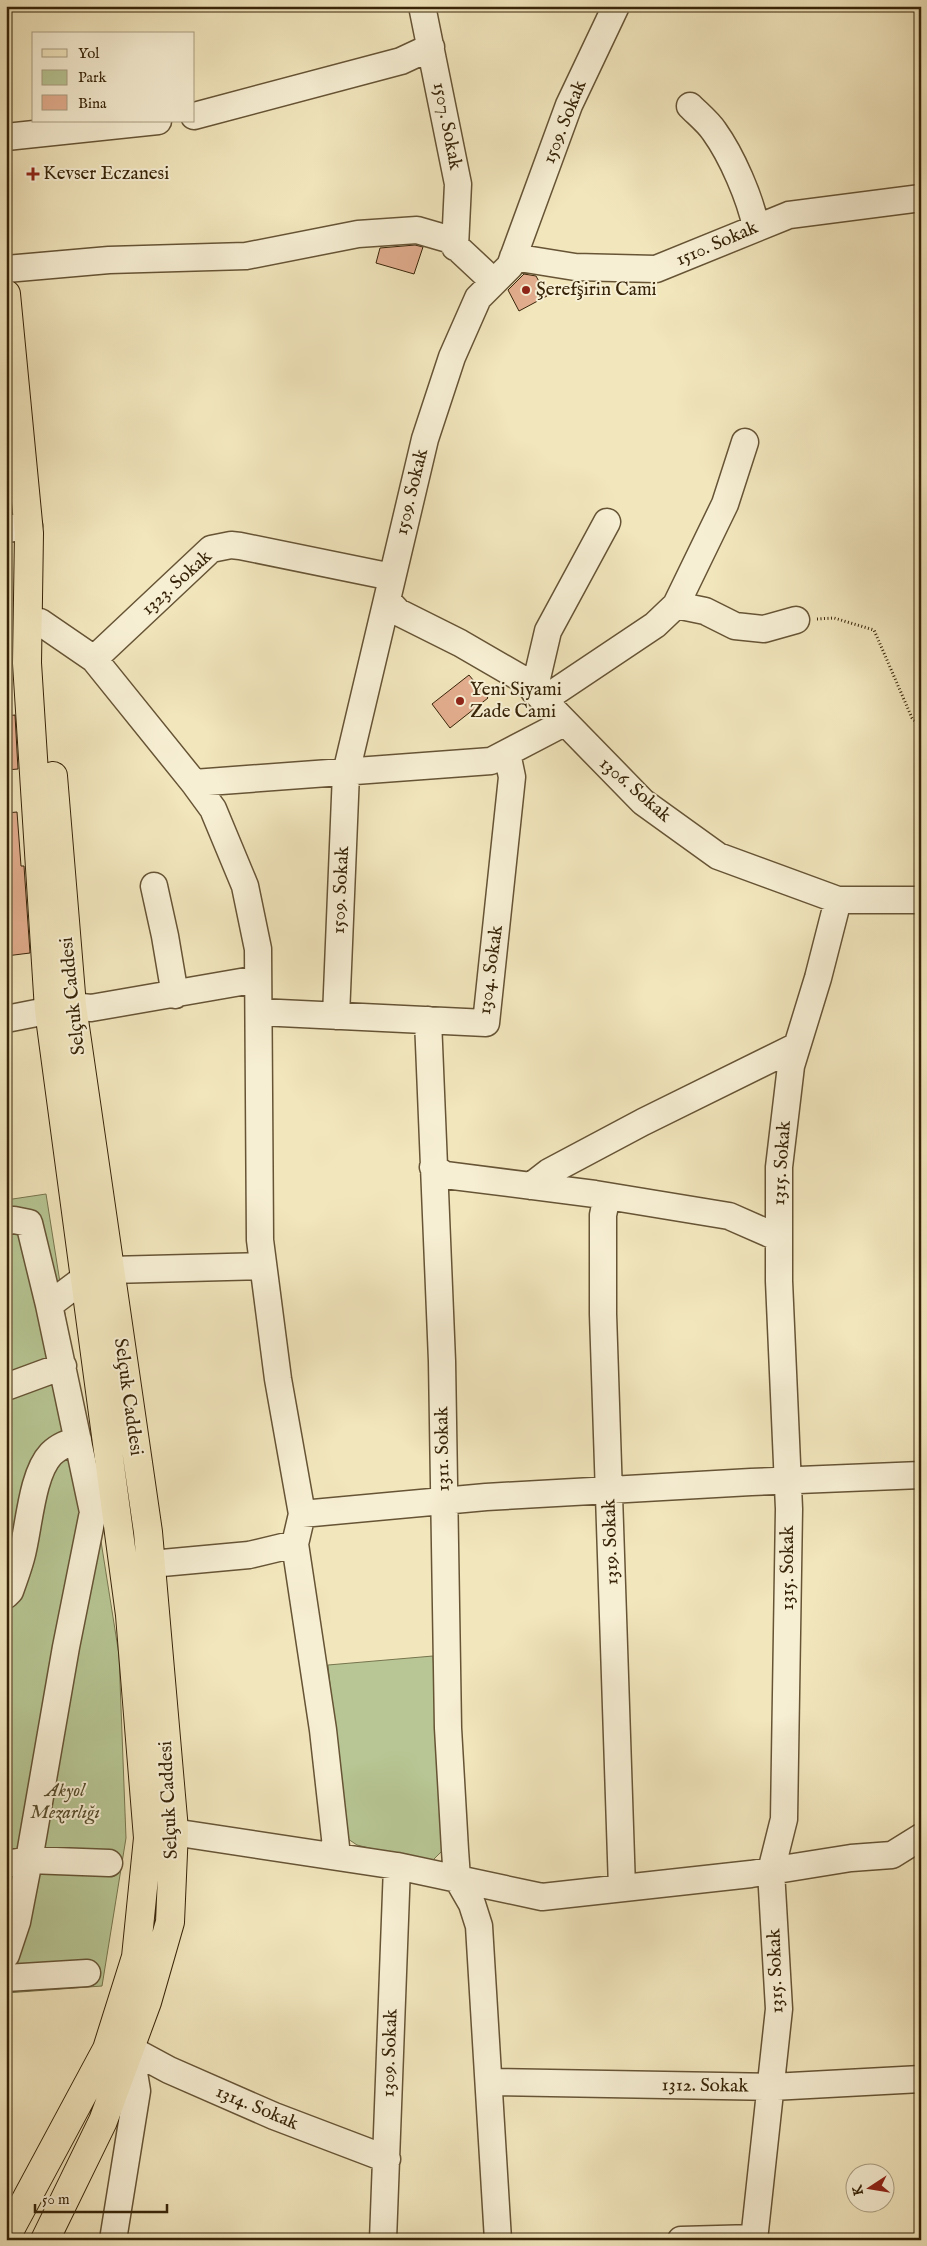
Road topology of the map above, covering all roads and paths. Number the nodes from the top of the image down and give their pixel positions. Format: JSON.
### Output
{"nodes":[{"id":1,"x":422,"y":6,"type":"edge"},
{"id":2,"x":616,"y":6,"type":"edge"},
{"id":3,"x":431,"y":47,"type":"junction"},
{"id":4,"x":690,"y":106,"type":"dead end"},
{"id":5,"x":195,"y":116,"type":"edge"},
{"id":6,"x":148,"y":122,"type":"edge"},
{"id":7,"x":6,"y":137,"type":"edge"},
{"id":8,"x":921,"y":198,"type":"edge"},
{"id":9,"x":756,"y":227,"type":"junction"},
{"id":10,"x":455,"y":247,"type":"junction"},
{"id":11,"x":513,"y":257,"type":"junction"},
{"id":12,"x":6,"y":269,"type":"edge"},
{"id":13,"x":494,"y":282,"type":"junction"},
{"id":14,"x":6,"y":294,"type":"edge"},
{"id":15,"x":745,"y":442,"type":"dead end"},
{"id":16,"x":607,"y":522,"type":"dead end"},
{"id":17,"x":21,"y":529,"type":"edge"},
{"id":18,"x":389,"y":588,"type":"junction"},
{"id":19,"x":676,"y":605,"type":"junction"},
{"id":20,"x":796,"y":620,"type":"joint"},
{"id":21,"x":40,"y":622,"type":"junction"},
{"id":22,"x":94,"y":659,"type":"junction"},
{"id":23,"x":538,"y":696,"type":"junction"},
{"id":24,"x":564,"y":723,"type":"junction"},
{"id":25,"x":921,"y":728,"type":"edge"},
{"id":26,"x":507,"y":752,"type":"junction"},
{"id":27,"x":346,"y":773,"type":"junction"},
{"id":28,"x":194,"y":783,"type":"junction"},
{"id":29,"x":154,"y":886,"type":"dead end"},
{"id":30,"x":838,"y":900,"type":"junction"},
{"id":31,"x":921,"y":900,"type":"edge"},
{"id":32,"x":258,"y":979,"type":"junction"},
{"id":33,"x":175,"y":995,"type":"junction"},
{"id":34,"x":60,"y":1008,"type":"junction"},
{"id":35,"x":259,"y":1012,"type":"junction"},
{"id":36,"x":336,"y":1016,"type":"junction"},
{"id":37,"x":6,"y":1019,"type":"edge"},
{"id":38,"x":428,"y":1020,"type":"junction"},
{"id":39,"x":797,"y":1046,"type":"junction"},
{"id":40,"x":433,"y":1167,"type":"junction"},
{"id":41,"x":531,"y":1186,"type":"junction"},
{"id":42,"x":607,"y":1196,"type":"junction"},
{"id":43,"x":6,"y":1221,"type":"edge"},
{"id":44,"x":779,"y":1238,"type":"junction"},
{"id":45,"x":263,"y":1266,"type":"junction"},
{"id":46,"x":97,"y":1274,"type":"junction"},
{"id":47,"x":49,"y":1305,"type":"junction"},
{"id":48,"x":63,"y":1366,"type":"junction"},
{"id":49,"x":6,"y":1387,"type":"edge"},
{"id":50,"x":78,"y":1440,"type":"junction"},
{"id":51,"x":921,"y":1475,"type":"edge"},
{"id":52,"x":788,"y":1481,"type":"junction"},
{"id":53,"x":609,"y":1492,"type":"junction"},
{"id":54,"x":443,"y":1501,"type":"junction"},
{"id":55,"x":302,"y":1514,"type":"junction"},
{"id":56,"x":295,"y":1544,"type":"junction"},
{"id":57,"x":151,"y":1564,"type":"junction"},
{"id":58,"x":6,"y":1596,"type":"edge"},
{"id":59,"x":147,"y":1828,"type":"junction"},
{"id":60,"x":174,"y":1830,"type":"junction"},
{"id":61,"x":920,"y":1838,"type":"edge"},
{"id":62,"x":337,"y":1856,"type":"junction"},
{"id":63,"x":18,"y":1862,"type":"edge"},
{"id":64,"x":110,"y":1862,"type":"dead end"},
{"id":65,"x":397,"y":1866,"type":"junction"},
{"id":66,"x":771,"y":1871,"type":"junction"},
{"id":67,"x":457,"y":1878,"type":"junction"},
{"id":68,"x":622,"y":1888,"type":"junction"},
{"id":69,"x":6,"y":1955,"type":"edge"},
{"id":70,"x":87,"y":1973,"type":"dead end"},
{"id":71,"x":6,"y":1978,"type":"edge"},
{"id":72,"x":130,"y":2049,"type":"junction"},
{"id":73,"x":921,"y":2079,"type":"edge"},
{"id":74,"x":488,"y":2082,"type":"junction"},
{"id":75,"x":772,"y":2087,"type":"junction"},
{"id":76,"x":387,"y":2159,"type":"junction"},
{"id":77,"x":6,"y":2237,"type":"edge"},
{"id":78,"x":754,"y":2239,"type":"edge"},
{"id":79,"x":45,"y":2240,"type":"edge"},
{"id":80,"x":113,"y":2240,"type":"edge"},
{"id":81,"x":383,"y":2240,"type":"edge"},
{"id":82,"x":498,"y":2240,"type":"edge"},
{"id":83,"x":681,"y":2240,"type":"edge"}],
"edges":[{"from":1,"to":3,"type":"street","name":"1507. Sokak"},
{"from":2,"to":11,"type":"street","name":"1509. Sokak"},
{"from":3,"to":5,"type":"street"},
{"from":3,"to":10,"type":"street","name":"1507. Sokak"},
{"from":4,"to":9,"type":"street"},
{"from":6,"to":7,"type":"street"},
{"from":8,"to":9,"type":"street","name":"1510. Sokak"},
{"from":9,"to":11,"type":"street","name":"1510. Sokak"},
{"from":10,"to":12,"type":"street"},
{"from":10,"to":13,"type":"street"},
{"from":11,"to":13,"type":"street","name":"1509. Sokak"},
{"from":13,"to":18,"type":"street","name":"1509. Sokak"},
{"from":14,"to":17,"type":"main road"},
{"from":15,"to":19,"type":"street"},
{"from":16,"to":23,"type":"street"},
{"from":17,"to":21,"type":"main road","name":"Selçuk Caddesi"},
{"from":17,"to":34,"type":"main road"},
{"from":18,"to":22,"type":"street","name":"1323. Sokak"},
{"from":18,"to":23,"type":"street","name":"1306. Sokak"},
{"from":18,"to":27,"type":"street","name":"1509. Sokak"},
{"from":19,"to":20,"type":"street"},
{"from":19,"to":23,"type":"street"},
{"from":20,"to":25,"type":"path"},
{"from":21,"to":22,"type":"street"},
{"from":21,"to":34,"type":"main road","name":"Selçuk Caddesi"},
{"from":22,"to":28,"type":"street"},
{"from":23,"to":24,"type":"street","name":"1306. Sokak"},
{"from":24,"to":26,"type":"street"},
{"from":24,"to":30,"type":"street","name":"1306. Sokak"},
{"from":26,"to":27,"type":"street"},
{"from":26,"to":38,"type":"street","name":"1304. Sokak"},
{"from":27,"to":28,"type":"street"},
{"from":27,"to":36,"type":"street","name":"1509. Sokak"},
{"from":28,"to":32,"type":"street"},
{"from":29,"to":33,"type":"street"},
{"from":30,"to":31,"type":"street","name":"1306. Sokak"},
{"from":30,"to":39,"type":"street","name":"1315. Sokak"},
{"from":32,"to":33,"type":"street"},
{"from":32,"to":35,"type":"street"},
{"from":33,"to":34,"type":"street"},
{"from":34,"to":37,"type":"street"},
{"from":34,"to":46,"type":"main road"},
{"from":35,"to":36,"type":"street","name":"1304. Sokak"},
{"from":35,"to":45,"type":"street"},
{"from":36,"to":38,"type":"street","name":"1304. Sokak"},
{"from":38,"to":40,"type":"street","name":"1311. Sokak"},
{"from":39,"to":41,"type":"street"},
{"from":39,"to":44,"type":"street","name":"1315. Sokak"},
{"from":40,"to":41,"type":"street"},
{"from":40,"to":54,"type":"street","name":"1311. Sokak"},
{"from":41,"to":42,"type":"street"},
{"from":42,"to":44,"type":"street"},
{"from":42,"to":53,"type":"street","name":"1319. Sokak"},
{"from":43,"to":47,"type":"street"},
{"from":44,"to":52,"type":"street","name":"1315. Sokak"},
{"from":45,"to":46,"type":"street"},
{"from":45,"to":55,"type":"street"},
{"from":46,"to":47,"type":"street"},
{"from":46,"to":57,"type":"main road","name":"Selçuk Caddesi"},
{"from":46,"to":59,"type":"main road"},
{"from":47,"to":48,"type":"street"},
{"from":48,"to":49,"type":"street"},
{"from":48,"to":50,"type":"street"},
{"from":50,"to":58,"type":"street"},
{"from":50,"to":63,"type":"street"},
{"from":51,"to":52,"type":"street"},
{"from":52,"to":53,"type":"street"},
{"from":52,"to":66,"type":"street","name":"1315. Sokak"},
{"from":53,"to":54,"type":"street"},
{"from":53,"to":68,"type":"street","name":"1319. Sokak"},
{"from":54,"to":55,"type":"street"},
{"from":54,"to":67,"type":"street","name":"1311. Sokak"},
{"from":55,"to":56,"type":"street"},
{"from":56,"to":57,"type":"street"},
{"from":56,"to":62,"type":"street"},
{"from":57,"to":60,"type":"main road","name":"Selçuk Caddesi"},
{"from":59,"to":60,"type":"street"},
{"from":59,"to":77,"type":"main road"},
{"from":60,"to":62,"type":"street"},
{"from":60,"to":72,"type":"main road","name":"Selçuk Caddesi"},
{"from":61,"to":66,"type":"street"},
{"from":62,"to":65,"type":"street"},
{"from":63,"to":64,"type":"street"},
{"from":63,"to":69,"type":"street"},
{"from":65,"to":67,"type":"street"},
{"from":65,"to":76,"type":"street","name":"1309. Sokak"},
{"from":66,"to":68,"type":"street"},
{"from":66,"to":75,"type":"street","name":"1315. Sokak"},
{"from":67,"to":68,"type":"street"},
{"from":67,"to":74,"type":"street"},
{"from":70,"to":71,"type":"street"},
{"from":72,"to":76,"type":"street","name":"1314. Sokak"},
{"from":72,"to":79,"type":"main road","name":"Selçuk Caddesi"},
{"from":72,"to":80,"type":"street"},
{"from":73,"to":75,"type":"street","name":"1312. Sokak"},
{"from":74,"to":75,"type":"street","name":"1312. Sokak"},
{"from":74,"to":82,"type":"street"},
{"from":75,"to":78,"type":"street","name":"1315. Sokak"},
{"from":76,"to":81,"type":"street","name":"1309. Sokak"},
{"from":78,"to":83,"type":"street"}]}
